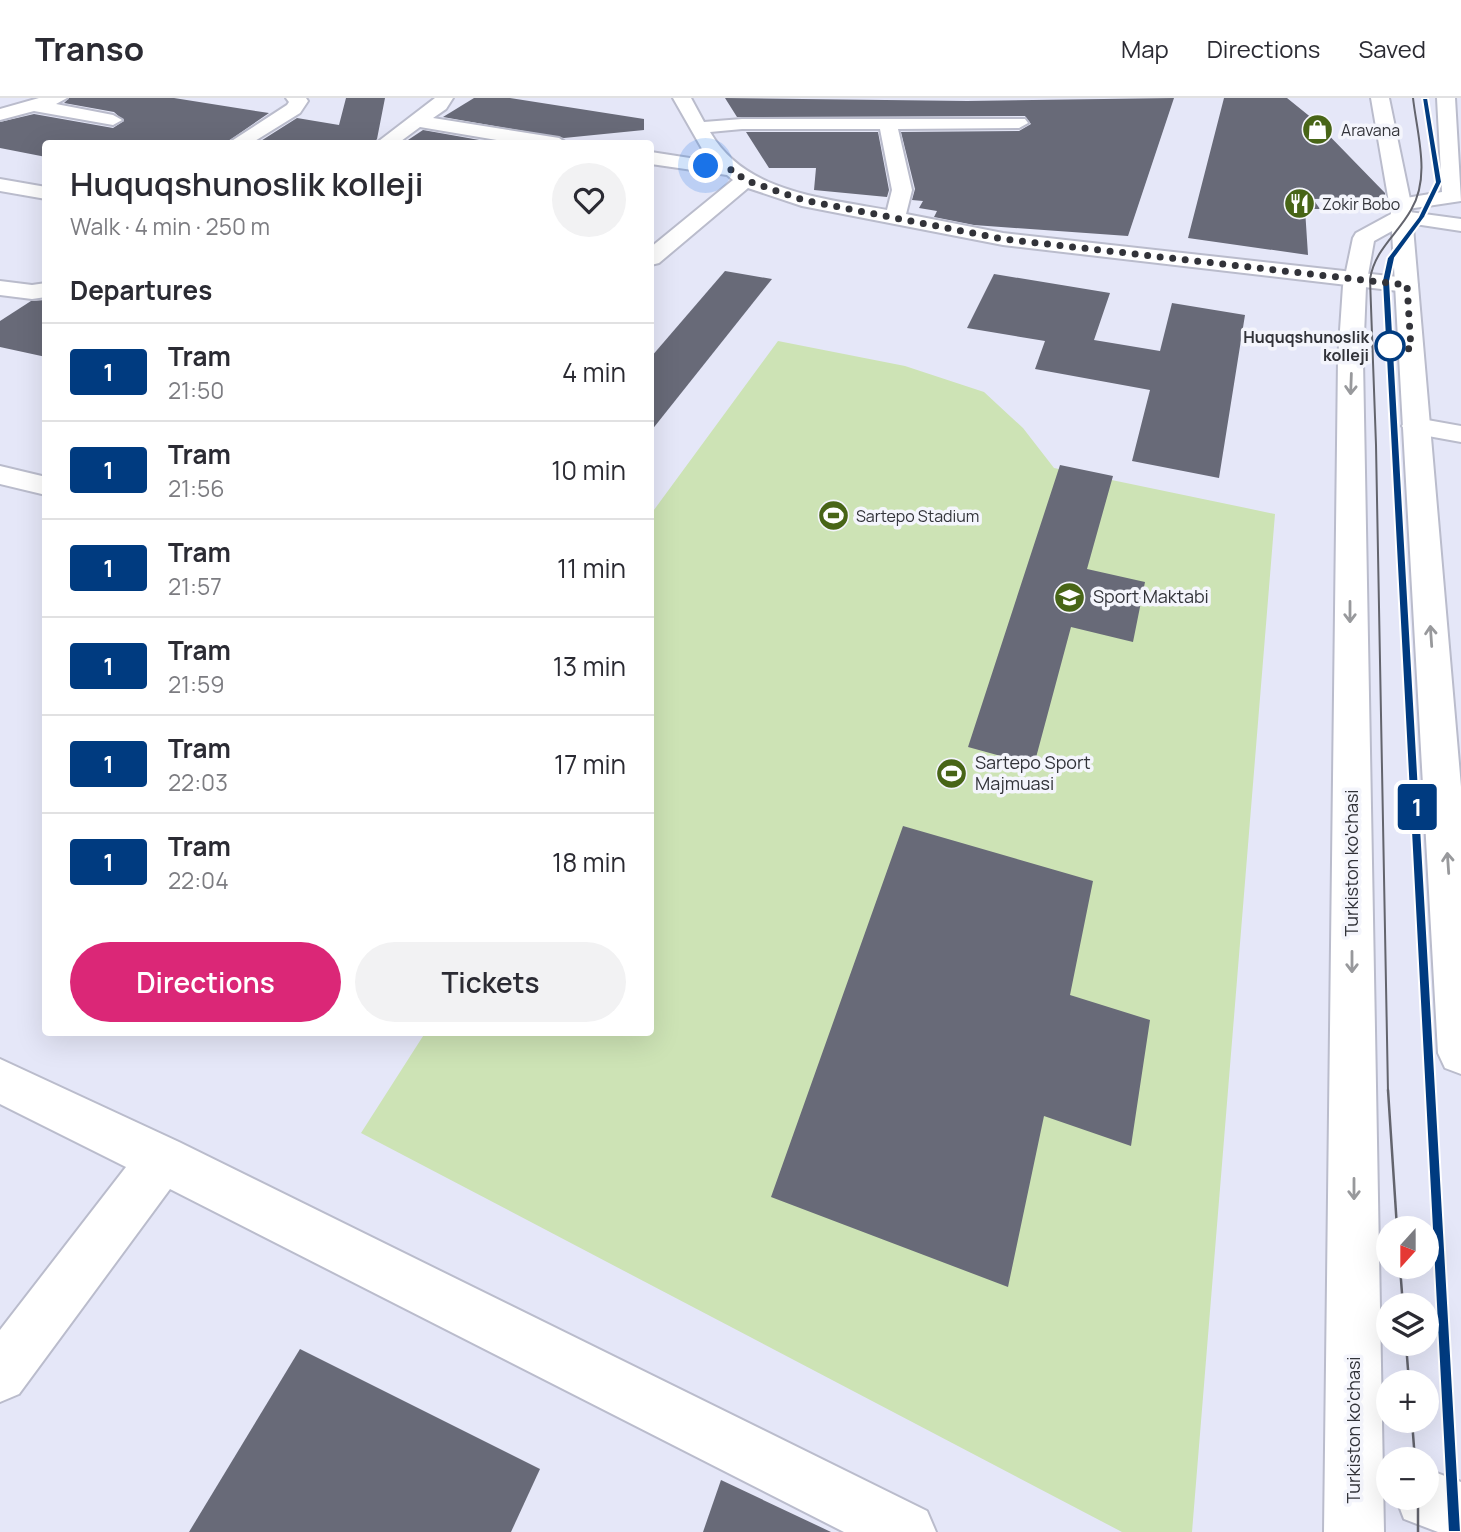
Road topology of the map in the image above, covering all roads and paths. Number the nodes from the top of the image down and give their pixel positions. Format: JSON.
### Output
{"nodes":[{"id":1,"x":58,"y":98,"type":"edge"},
{"id":2,"x":295,"y":98,"type":"edge"},
{"id":3,"x":444,"y":98,"type":"edge"},
{"id":4,"x":682,"y":98,"type":"edge"},
{"id":5,"x":1380,"y":98,"type":"edge"},
{"id":6,"x":1446,"y":98,"type":"edge"},
{"id":7,"x":33,"y":105,"type":"junction"},
{"id":8,"x":0,"y":115,"type":"edge"},
{"id":9,"x":113,"y":120,"type":"dead end"},
{"id":10,"x":416,"y":121,"type":"junction"},
{"id":11,"x":1020,"y":123,"type":"dead end"},
{"id":12,"x":888,"y":125,"type":"junction"},
{"id":13,"x":698,"y":128,"type":"junction"},
{"id":14,"x":243,"y":140,"type":"edge"},
{"id":15,"x":390,"y":140,"type":"edge"},
{"id":16,"x":534,"y":140,"type":"edge"},
{"id":17,"x":654,"y":159,"type":"edge"},
{"id":18,"x":739,"y":175,"type":"junction"},
{"id":19,"x":0,"y":185,"type":"edge"},
{"id":20,"x":42,"y":192,"type":"edge"},
{"id":21,"x":1457,"y":195,"type":"edge"},
{"id":22,"x":1401,"y":211,"type":"junction"},
{"id":23,"x":895,"y":218,"type":"junction"},
{"id":24,"x":1461,"y":225,"type":"edge"},
{"id":25,"x":654,"y":226,"type":"edge"},
{"id":26,"x":683,"y":231,"type":"junction"},
{"id":27,"x":654,"y":255,"type":"edge"},
{"id":28,"x":1356,"y":278,"type":"junction"},
{"id":29,"x":1407,"y":285,"type":"junction"},
{"id":30,"x":0,"y":288,"type":"edge"},
{"id":31,"x":42,"y":291,"type":"edge"},
{"id":32,"x":1416,"y":426,"type":"junction"},
{"id":33,"x":1461,"y":435,"type":"edge"},
{"id":34,"x":0,"y":475,"type":"edge"},
{"id":35,"x":42,"y":485,"type":"edge"},
{"id":36,"x":1451,"y":765,"type":"edge"},
{"id":37,"x":1461,"y":1054,"type":"edge"},
{"id":38,"x":0,"y":1082,"type":"edge"},
{"id":39,"x":162,"y":1159,"type":"junction"},
{"id":40,"x":0,"y":1375,"type":"edge"},
{"id":41,"x":1439,"y":1503,"type":"edge"},
{"id":42,"x":1366,"y":1505,"type":"edge"},
{"id":43,"x":1461,"y":1511,"type":"edge"},
{"id":44,"x":906,"y":1532,"type":"edge"}],
"edges":[{"from":1,"to":7,"type":"street"},
{"from":2,"to":14,"type":"street"},
{"from":3,"to":10,"type":"street"},
{"from":4,"to":13,"type":"street"},
{"from":5,"to":22,"type":"street"},
{"from":6,"to":21,"type":"street"},
{"from":7,"to":8,"type":"street"},
{"from":7,"to":9,"type":"street"},
{"from":10,"to":15,"type":"street"},
{"from":10,"to":16,"type":"street"},
{"from":11,"to":12,"type":"street"},
{"from":12,"to":13,"type":"street"},
{"from":12,"to":23,"type":"street"},
{"from":13,"to":18,"type":"street"},
{"from":17,"to":18,"type":"street"},
{"from":18,"to":23,"type":"street"},
{"from":18,"to":26,"type":"street"},
{"from":19,"to":20,"type":"street"},
{"from":21,"to":22,"type":"street"},
{"from":22,"to":24,"type":"street"},
{"from":22,"to":28,"type":"street","name":"Turkiston ko'chasi"},
{"from":22,"to":29,"type":"street"},
{"from":23,"to":28,"type":"street"},
{"from":25,"to":26,"type":"street"},
{"from":26,"to":27,"type":"street"},
{"from":28,"to":29,"type":"street"},
{"from":28,"to":42,"type":"street","name":"Turkiston ko'chasi","one_way":true},
{"from":29,"to":32,"type":"street"},
{"from":30,"to":31,"type":"street"},
{"from":32,"to":33,"type":"street"},
{"from":36,"to":32,"type":"street","one_way":true},
{"from":34,"to":35,"type":"street"},
{"from":37,"to":36,"type":"street","one_way":true},
{"from":38,"to":39,"type":"street"},
{"from":39,"to":40,"type":"street"},
{"from":39,"to":44,"type":"street"},
{"from":41,"to":43,"type":"street"}]}
